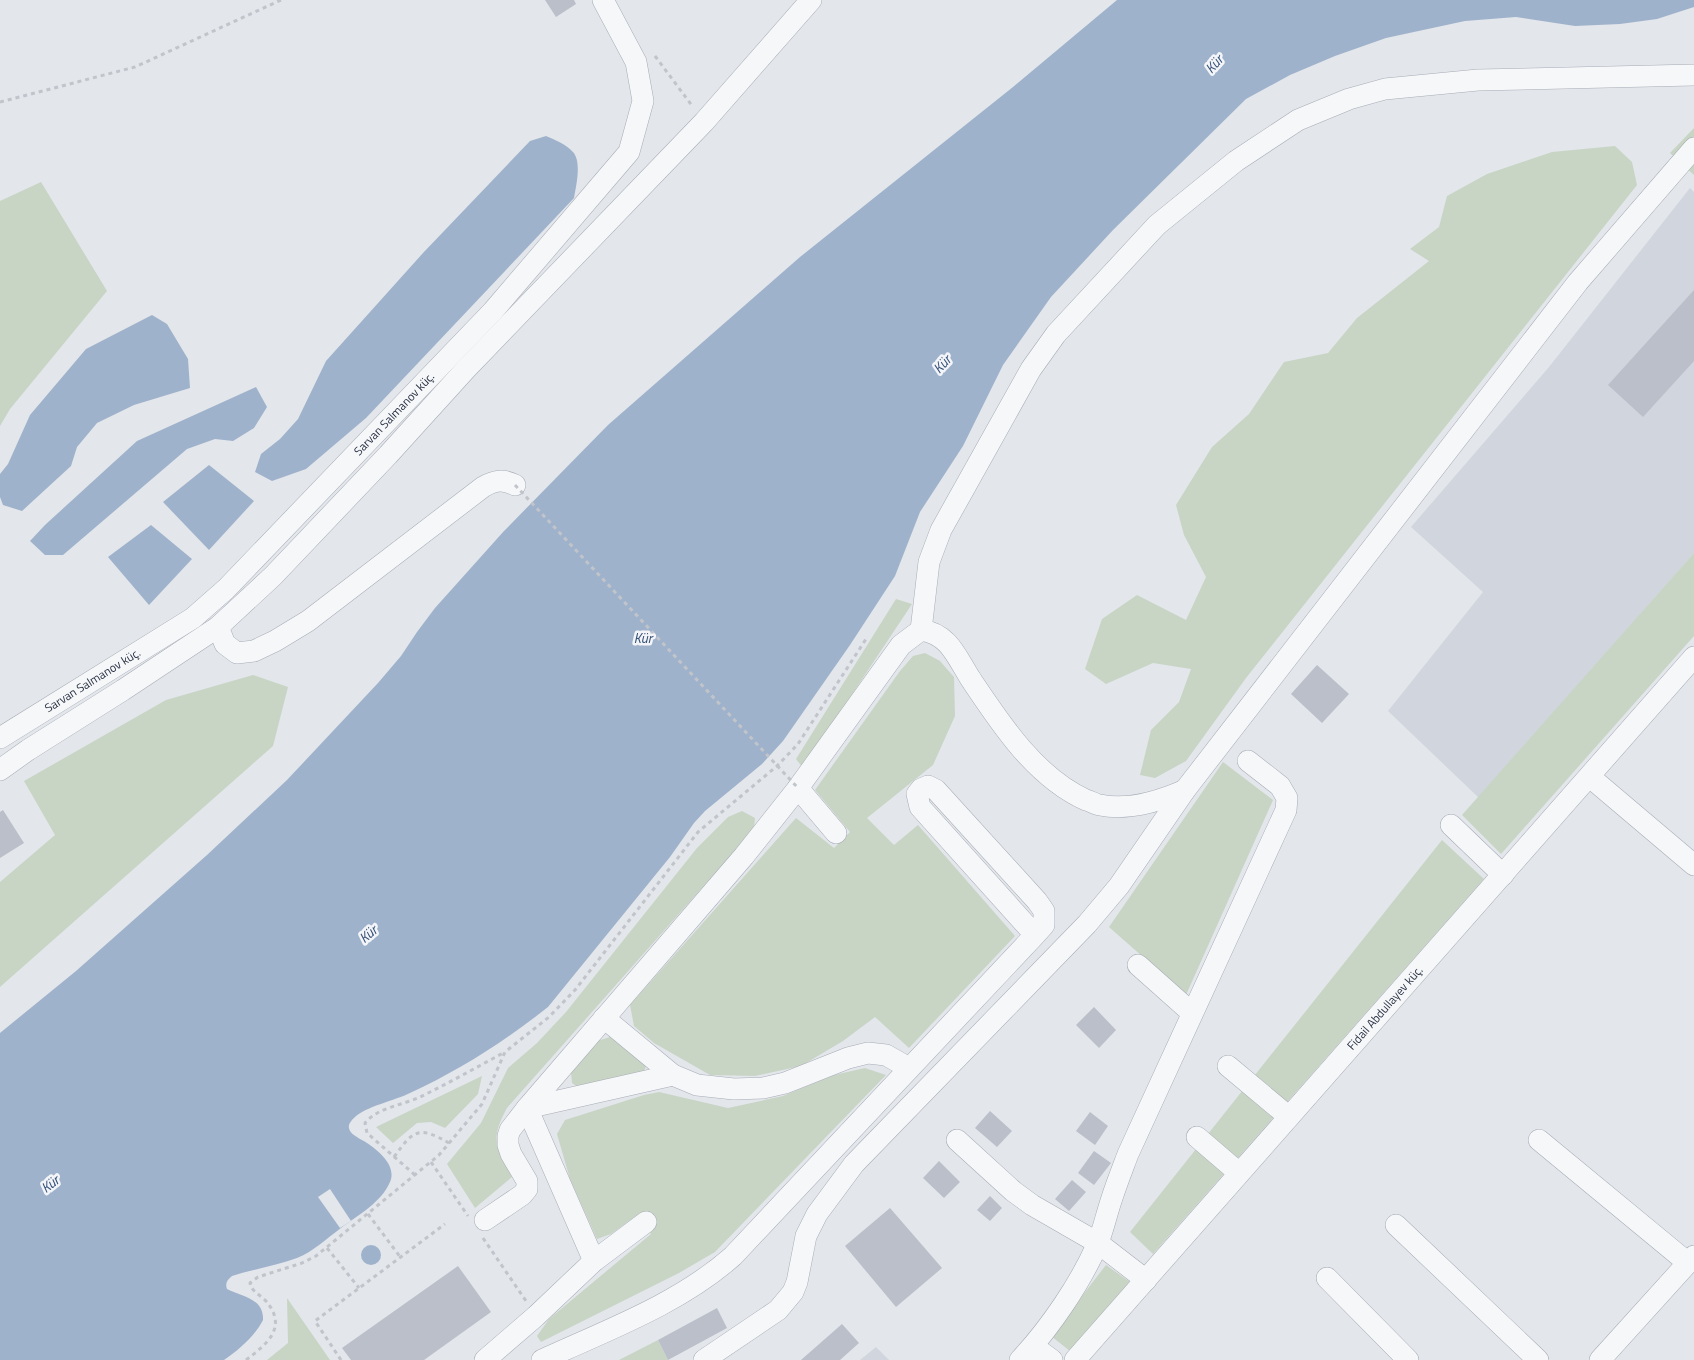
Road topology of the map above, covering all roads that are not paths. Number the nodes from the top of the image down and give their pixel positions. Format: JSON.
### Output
{"nodes":[{"id":1,"x":603,"y":0,"type":"edge"},
{"id":2,"x":811,"y":0,"type":"edge"},
{"id":3,"x":1694,"y":75,"type":"edge"},
{"id":4,"x":1694,"y":148,"type":"edge"},
{"id":5,"x":515,"y":485,"type":"road end"},
{"id":6,"x":218,"y":627,"type":"junction"},
{"id":7,"x":921,"y":630,"type":"junction"},
{"id":8,"x":1694,"y":658,"type":"edge"},
{"id":9,"x":0,"y":738,"type":"edge"},
{"id":10,"x":1248,"y":761,"type":"dead end"},
{"id":11,"x":0,"y":770,"type":"edge"},
{"id":12,"x":1590,"y":777,"type":"junction"},
{"id":13,"x":798,"y":788,"type":"junction"},
{"id":14,"x":1185,"y":790,"type":"junction"},
{"id":15,"x":1451,"y":825,"type":"dead end"},
{"id":16,"x":836,"y":834,"type":"dead end"},
{"id":17,"x":1694,"y":865,"type":"edge"},
{"id":18,"x":1503,"y":875,"type":"junction"},
{"id":19,"x":1034,"y":934,"type":"junction"},
{"id":20,"x":1138,"y":966,"type":"dead end"},
{"id":21,"x":1192,"y":1013,"type":"junction"},
{"id":22,"x":604,"y":1018,"type":"junction"},
{"id":23,"x":1228,"y":1066,"type":"dead end"},
{"id":24,"x":909,"y":1068,"type":"junction"},
{"id":25,"x":673,"y":1075,"type":"junction"},
{"id":26,"x":527,"y":1108,"type":"junction"},
{"id":27,"x":1289,"y":1117,"type":"junction"},
{"id":28,"x":1197,"y":1137,"type":"dead end"},
{"id":29,"x":957,"y":1140,"type":"dead end"},
{"id":30,"x":1539,"y":1140,"type":"dead end"},
{"id":31,"x":1239,"y":1173,"type":"junction"},
{"id":32,"x":485,"y":1220,"type":"dead end"},
{"id":33,"x":646,"y":1222,"type":"dead end"},
{"id":34,"x":1396,"y":1225,"type":"dead end"},
{"id":35,"x":1098,"y":1243,"type":"junction"},
{"id":36,"x":1691,"y":1260,"type":"edge"},
{"id":37,"x":594,"y":1261,"type":"junction"},
{"id":38,"x":1326,"y":1278,"type":"dead end"},
{"id":39,"x":1146,"y":1280,"type":"junction"},
{"id":40,"x":1026,"y":1353,"type":"edge"},
{"id":41,"x":485,"y":1360,"type":"edge"},
{"id":42,"x":542,"y":1360,"type":"edge"},
{"id":43,"x":704,"y":1360,"type":"edge"},
{"id":44,"x":1052,"y":1360,"type":"edge"},
{"id":45,"x":1075,"y":1360,"type":"edge"},
{"id":46,"x":1408,"y":1360,"type":"edge"},
{"id":47,"x":1538,"y":1360,"type":"edge"},
{"id":48,"x":1600,"y":1360,"type":"edge"}],
"edges":[{"from":1,"to":9,"type":"street","name":"Sarvan Salmanov küç."},
{"from":2,"to":6,"type":"street"},
{"from":3,"to":7,"type":"street"},
{"from":4,"to":14,"type":"street"},
{"from":5,"to":6,"type":"street"},
{"from":6,"to":11,"type":"street"},
{"from":7,"to":13,"type":"street"},
{"from":7,"to":14,"type":"street"},
{"from":8,"to":12,"type":"street","name":"Fidail Abdullayev küç."},
{"from":10,"to":21,"type":"street"},
{"from":12,"to":17,"type":"street"},
{"from":12,"to":18,"type":"street","name":"Fidail Abdullayev küç."},
{"from":13,"to":16,"type":"street"},
{"from":13,"to":22,"type":"street"},
{"from":14,"to":43,"type":"street"},
{"from":15,"to":18,"type":"street"},
{"from":18,"to":27,"type":"street","name":"Fidail Abdullayev küç."},
{"from":19,"to":19,"type":"street"},
{"from":19,"to":24,"type":"street"},
{"from":20,"to":21,"type":"street"},
{"from":21,"to":35,"type":"street"},
{"from":22,"to":25,"type":"street"},
{"from":22,"to":26,"type":"street"},
{"from":23,"to":27,"type":"street"},
{"from":24,"to":25,"type":"street"},
{"from":24,"to":42,"type":"street"},
{"from":25,"to":26,"type":"street"},
{"from":26,"to":32,"type":"street"},
{"from":26,"to":37,"type":"street"},
{"from":27,"to":31,"type":"street","name":"Fidail Abdullayev küç."},
{"from":28,"to":31,"type":"street"},
{"from":29,"to":35,"type":"street"},
{"from":30,"to":36,"type":"street"},
{"from":31,"to":39,"type":"street","name":"Fidail Abdullayev küç."},
{"from":33,"to":37,"type":"street"},
{"from":34,"to":47,"type":"street"},
{"from":35,"to":39,"type":"street"},
{"from":35,"to":40,"type":"street"},
{"from":36,"to":48,"type":"street"},
{"from":37,"to":41,"type":"street"},
{"from":38,"to":46,"type":"street"},
{"from":39,"to":45,"type":"street","name":"Fidail Abdullayev küç."},
{"from":40,"to":44,"type":"street"}]}
